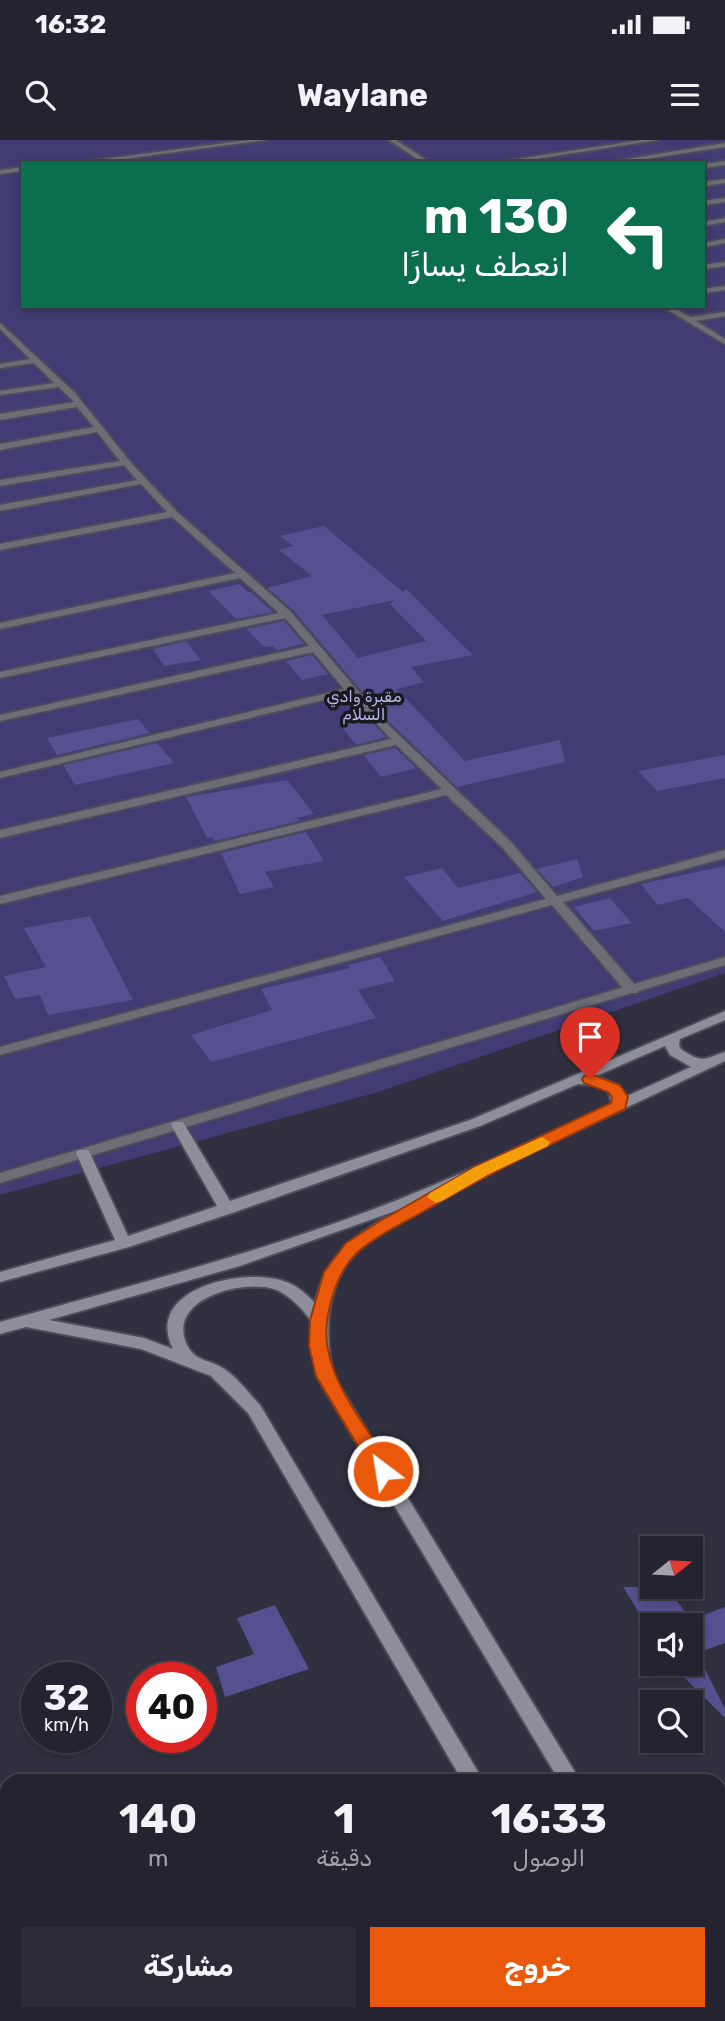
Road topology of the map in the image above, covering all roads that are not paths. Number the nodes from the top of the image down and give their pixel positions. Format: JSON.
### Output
{"nodes":[{"id":1,"x":263,"y":140,"type":"edge"},
{"id":2,"x":391,"y":140,"type":"edge"},
{"id":3,"x":654,"y":140,"type":"edge"},
{"id":4,"x":725,"y":145,"type":"edge"},
{"id":5,"x":93,"y":161,"type":"edge"},
{"id":6,"x":425,"y":161,"type":"edge"},
{"id":7,"x":508,"y":161,"type":"edge"},
{"id":8,"x":619,"y":161,"type":"edge"},
{"id":9,"x":725,"y":163,"type":"edge"},
{"id":10,"x":705,"y":166,"type":"edge"},
{"id":11,"x":21,"y":169,"type":"edge"},
{"id":12,"x":0,"y":172,"type":"edge"},
{"id":13,"x":725,"y":181,"type":"edge"},
{"id":14,"x":705,"y":184,"type":"edge"},
{"id":15,"x":725,"y":200,"type":"edge"},
{"id":16,"x":705,"y":203,"type":"edge"},
{"id":17,"x":725,"y":220,"type":"edge"},
{"id":18,"x":705,"y":224,"type":"edge"},
{"id":19,"x":725,"y":241,"type":"edge"},
{"id":20,"x":705,"y":245,"type":"edge"},
{"id":21,"x":725,"y":264,"type":"edge"},
{"id":22,"x":705,"y":267,"type":"edge"},
{"id":23,"x":725,"y":288,"type":"edge"},
{"id":24,"x":705,"y":291,"type":"edge"},
{"id":25,"x":668,"y":308,"type":"edge"},
{"id":26,"x":725,"y":314,"type":"edge"},
{"id":27,"x":688,"y":320,"type":"junction"},
{"id":28,"x":0,"y":325,"type":"edge"},
{"id":29,"x":725,"y":342,"type":"edge"},
{"id":30,"x":36,"y":360,"type":"junction"},
{"id":31,"x":0,"y":366,"type":"edge"},
{"id":32,"x":61,"y":384,"type":"junction"},
{"id":33,"x":0,"y":393,"type":"edge"},
{"id":34,"x":79,"y":404,"type":"junction"},
{"id":35,"x":0,"y":417,"type":"edge"},
{"id":36,"x":99,"y":429,"type":"junction"},
{"id":37,"x":0,"y":447,"type":"edge"},
{"id":38,"x":127,"y":462,"type":"junction"},
{"id":39,"x":145,"y":481,"type":"junction"},
{"id":40,"x":0,"y":483,"type":"edge"},
{"id":41,"x":0,"y":508,"type":"edge"},
{"id":42,"x":174,"y":514,"type":"junction"},
{"id":43,"x":0,"y":547,"type":"edge"},
{"id":44,"x":244,"y":574,"type":"junction"},
{"id":45,"x":287,"y":614,"type":"junction"},
{"id":46,"x":0,"y":626,"type":"edge"},
{"id":47,"x":315,"y":648,"type":"junction"},
{"id":48,"x":0,"y":675,"type":"edge"},
{"id":49,"x":352,"y":690,"type":"junction"},
{"id":50,"x":0,"y":718,"type":"edge"},
{"id":51,"x":397,"y":741,"type":"junction"},
{"id":52,"x":0,"y":775,"type":"edge"},
{"id":53,"x":464,"y":803,"type":"junction"},
{"id":54,"x":0,"y":834,"type":"edge"},
{"id":55,"x":725,"y":854,"type":"edge"},
{"id":56,"x":0,"y":900,"type":"edge"},
{"id":57,"x":557,"y":900,"type":"junction"},
{"id":58,"x":725,"y":961,"type":"edge"},
{"id":59,"x":632,"y":990,"type":"junction"},
{"id":60,"x":725,"y":1015,"type":"edge"},
{"id":61,"x":674,"y":1037,"type":"junction"},
{"id":62,"x":0,"y":1051,"type":"edge"},
{"id":63,"x":725,"y":1056,"type":"edge"},
{"id":64,"x":707,"y":1064,"type":"junction"},
{"id":65,"x":576,"y":1081,"type":"junction"},
{"id":66,"x":619,"y":1106,"type":"junction"},
{"id":67,"x":178,"y":1125,"type":"junction"},
{"id":68,"x":83,"y":1153,"type":"junction"},
{"id":69,"x":481,"y":1171,"type":"junction"},
{"id":70,"x":0,"y":1178,"type":"edge"},
{"id":71,"x":227,"y":1209,"type":"junction"},
{"id":72,"x":124,"y":1242,"type":"junction"},
{"id":73,"x":0,"y":1277,"type":"edge"},
{"id":74,"x":319,"y":1320,"type":"junction"},
{"id":75,"x":28,"y":1322,"type":"junction"},
{"id":76,"x":0,"y":1328,"type":"edge"},
{"id":77,"x":190,"y":1362,"type":"junction"},
{"id":78,"x":469,"y":1774,"type":"edge"},
{"id":79,"x":565,"y":1774,"type":"edge"}],
"edges":[{"from":1,"to":5,"type":"street"},
{"from":2,"to":6,"type":"street"},
{"from":3,"to":7,"type":"street"},
{"from":4,"to":8,"type":"street"},
{"from":9,"to":10,"type":"street"},
{"from":11,"to":12,"type":"street"},
{"from":13,"to":14,"type":"street"},
{"from":15,"to":16,"type":"street"},
{"from":17,"to":18,"type":"street"},
{"from":19,"to":20,"type":"street"},
{"from":21,"to":22,"type":"street"},
{"from":23,"to":24,"type":"street"},
{"from":25,"to":27,"type":"street"},
{"from":26,"to":27,"type":"street"},
{"from":27,"to":29,"type":"street"},
{"from":28,"to":30,"type":"street"},
{"from":30,"to":31,"type":"street"},
{"from":30,"to":32,"type":"street"},
{"from":32,"to":33,"type":"street"},
{"from":32,"to":34,"type":"street"},
{"from":34,"to":35,"type":"street"},
{"from":34,"to":36,"type":"street"},
{"from":36,"to":37,"type":"street"},
{"from":36,"to":38,"type":"street"},
{"from":38,"to":39,"type":"street"},
{"from":38,"to":40,"type":"street"},
{"from":39,"to":41,"type":"street"},
{"from":39,"to":42,"type":"street"},
{"from":42,"to":43,"type":"street"},
{"from":42,"to":44,"type":"street"},
{"from":44,"to":45,"type":"street"},
{"from":44,"to":46,"type":"street"},
{"from":45,"to":47,"type":"street"},
{"from":45,"to":48,"type":"street"},
{"from":47,"to":49,"type":"street"},
{"from":47,"to":50,"type":"street"},
{"from":49,"to":51,"type":"street"},
{"from":49,"to":52,"type":"street"},
{"from":51,"to":53,"type":"street"},
{"from":51,"to":54,"type":"street"},
{"from":53,"to":56,"type":"street"},
{"from":53,"to":57,"type":"street"},
{"from":55,"to":57,"type":"street"},
{"from":57,"to":59,"type":"street"},
{"from":57,"to":62,"type":"street"},
{"from":58,"to":59,"type":"street"},
{"from":59,"to":67,"type":"street"},
{"from":60,"to":61,"type":"main road"},
{"from":61,"to":64,"type":"main road"},
{"from":61,"to":65,"type":"main road"},
{"from":63,"to":64,"type":"main road"},
{"from":64,"to":66,"type":"main road"},
{"from":65,"to":66,"type":"main road"},
{"from":65,"to":71,"type":"main road"},
{"from":66,"to":69,"type":"main road"},
{"from":67,"to":68,"type":"street"},
{"from":67,"to":71,"type":"main road"},
{"from":68,"to":70,"type":"street"},
{"from":68,"to":72,"type":"main road"},
{"from":69,"to":74,"type":"main road"},
{"from":69,"to":75,"type":"main road"},
{"from":71,"to":72,"type":"main road"},
{"from":72,"to":73,"type":"main road"},
{"from":74,"to":77,"type":"main road"},
{"from":74,"to":79,"type":"main road"},
{"from":75,"to":76,"type":"main road"},
{"from":75,"to":77,"type":"main road"},
{"from":77,"to":78,"type":"main road"}]}
